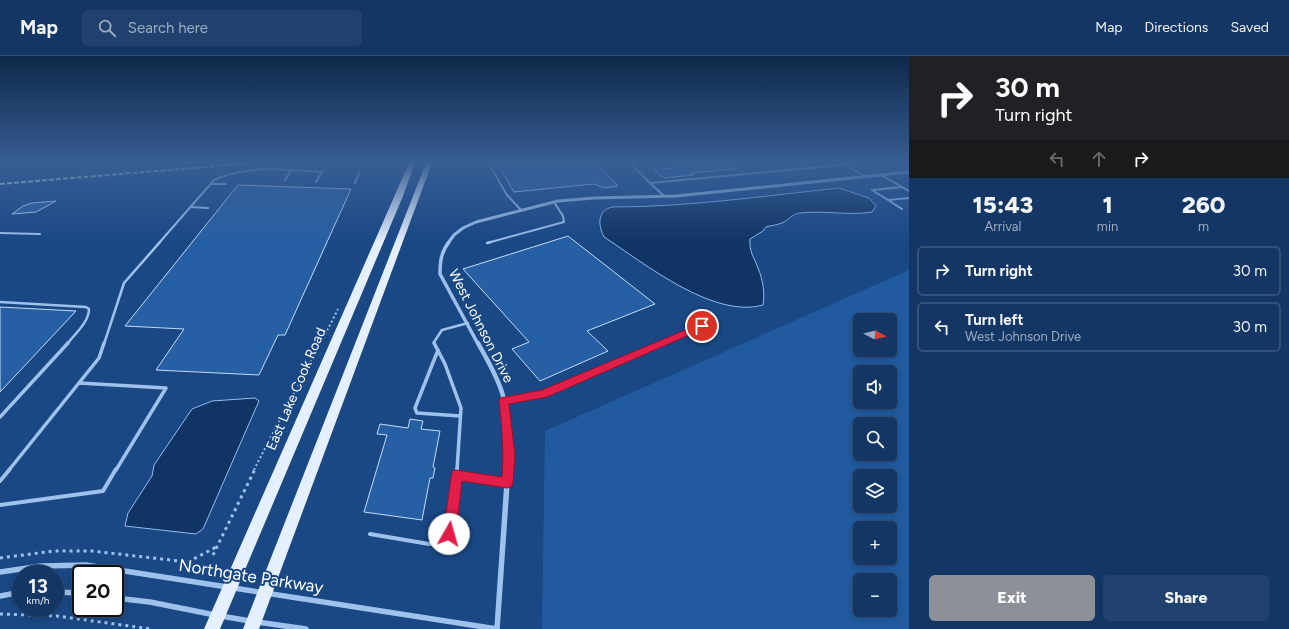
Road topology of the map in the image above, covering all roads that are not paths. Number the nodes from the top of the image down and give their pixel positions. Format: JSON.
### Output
{"nodes":[{"id":1,"x":206,"y":190,"type":"edge"},
{"id":2,"x":401,"y":190,"type":"edge"},
{"id":3,"x":419,"y":190,"type":"edge"},
{"id":4,"x":502,"y":190,"type":"edge"},
{"id":5,"x":657,"y":190,"type":"edge"},
{"id":6,"x":727,"y":190,"type":"edge"},
{"id":7,"x":875,"y":190,"type":"edge"},
{"id":8,"x":664,"y":196,"type":"junction"},
{"id":9,"x":909,"y":198,"type":"edge"},
{"id":10,"x":888,"y":200,"type":"junction"},
{"id":11,"x":554,"y":202,"type":"junction"},
{"id":12,"x":190,"y":207,"type":"junction"},
{"id":13,"x":208,"y":208,"type":"dead end"},
{"id":14,"x":902,"y":209,"type":"dead end"},
{"id":15,"x":521,"y":210,"type":"junction"},
{"id":16,"x":0,"y":233,"type":"edge"},
{"id":17,"x":40,"y":234,"type":"dead end"},
{"id":18,"x":487,"y":244,"type":"dead end"},
{"id":19,"x":0,"y":302,"type":"edge"},
{"id":20,"x":468,"y":323,"type":"junction"},
{"id":21,"x":702,"y":326,"type":"dead end"},
{"id":22,"x":438,"y":350,"type":"junction"},
{"id":23,"x":78,"y":383,"type":"junction"},
{"id":24,"x":504,"y":401,"type":"junction"},
{"id":25,"x":460,"y":416,"type":"junction"},
{"id":26,"x":0,"y":417,"type":"edge"},
{"id":27,"x":456,"y":475,"type":"junction"},
{"id":28,"x":0,"y":481,"type":"edge"},
{"id":29,"x":507,"y":483,"type":"junction"},
{"id":30,"x":0,"y":505,"type":"edge"},
{"id":31,"x":370,"y":534,"type":"dead end"},
{"id":32,"x":0,"y":572,"type":"edge"},
{"id":33,"x":230,"y":586,"type":"junction"},
{"id":34,"x":265,"y":592,"type":"junction"},
{"id":35,"x":12,"y":594,"type":"edge"},
{"id":36,"x":0,"y":596,"type":"edge"},
{"id":37,"x":124,"y":599,"type":"edge"},
{"id":38,"x":215,"y":622,"type":"edge"},
{"id":39,"x":252,"y":625,"type":"edge"},
{"id":40,"x":306,"y":629,"type":"edge"},
{"id":41,"x":497,"y":629,"type":"edge"}],
"edges":[{"from":1,"to":12,"type":"lane"},
{"from":2,"to":33,"type":"main road","name":"East Lake Cook Road"},
{"from":3,"to":34,"type":"main road"},
{"from":4,"to":15,"type":"lane"},
{"from":5,"to":8,"type":"lane"},
{"from":6,"to":8,"type":"street","name":"West Johnson Drive"},
{"from":7,"to":10,"type":"lane"},
{"from":8,"to":11,"type":"street","name":"West Johnson Drive"},
{"from":9,"to":10,"type":"lane"},
{"from":10,"to":14,"type":"lane"},
{"from":11,"to":15,"type":"street","name":"West Johnson Drive"},
{"from":11,"to":18,"type":"lane"},
{"from":12,"to":13,"type":"lane"},
{"from":12,"to":23,"type":"lane"},
{"from":15,"to":20,"type":"street","name":"West Johnson Drive"},
{"from":16,"to":17,"type":"lane"},
{"from":19,"to":26,"type":"lane"},
{"from":20,"to":22,"type":"lane"},
{"from":20,"to":24,"type":"street","name":"West Johnson Drive"},
{"from":21,"to":24,"type":"lane"},
{"from":22,"to":25,"type":"lane"},
{"from":22,"to":25,"type":"lane"},
{"from":23,"to":28,"type":"lane"},
{"from":23,"to":30,"type":"lane"},
{"from":24,"to":29,"type":"street","name":"West Johnson Drive"},
{"from":25,"to":27,"type":"lane"},
{"from":27,"to":29,"type":"lane"},
{"from":27,"to":31,"type":"lane"},
{"from":29,"to":41,"type":"street","name":"West Johnson Drive"},
{"from":32,"to":33,"type":"street","name":"Northgate Parkway"},
{"from":33,"to":34,"type":"street","name":"Northgate Parkway"},
{"from":33,"to":38,"type":"main road","name":"East Lake Cook Road"},
{"from":34,"to":39,"type":"main road"},
{"from":34,"to":41,"type":"street","name":"Northgate Parkway"},
{"from":35,"to":36,"type":"street"},
{"from":37,"to":38,"type":"street"},
{"from":38,"to":39,"type":"street"},
{"from":39,"to":40,"type":"street"}]}
